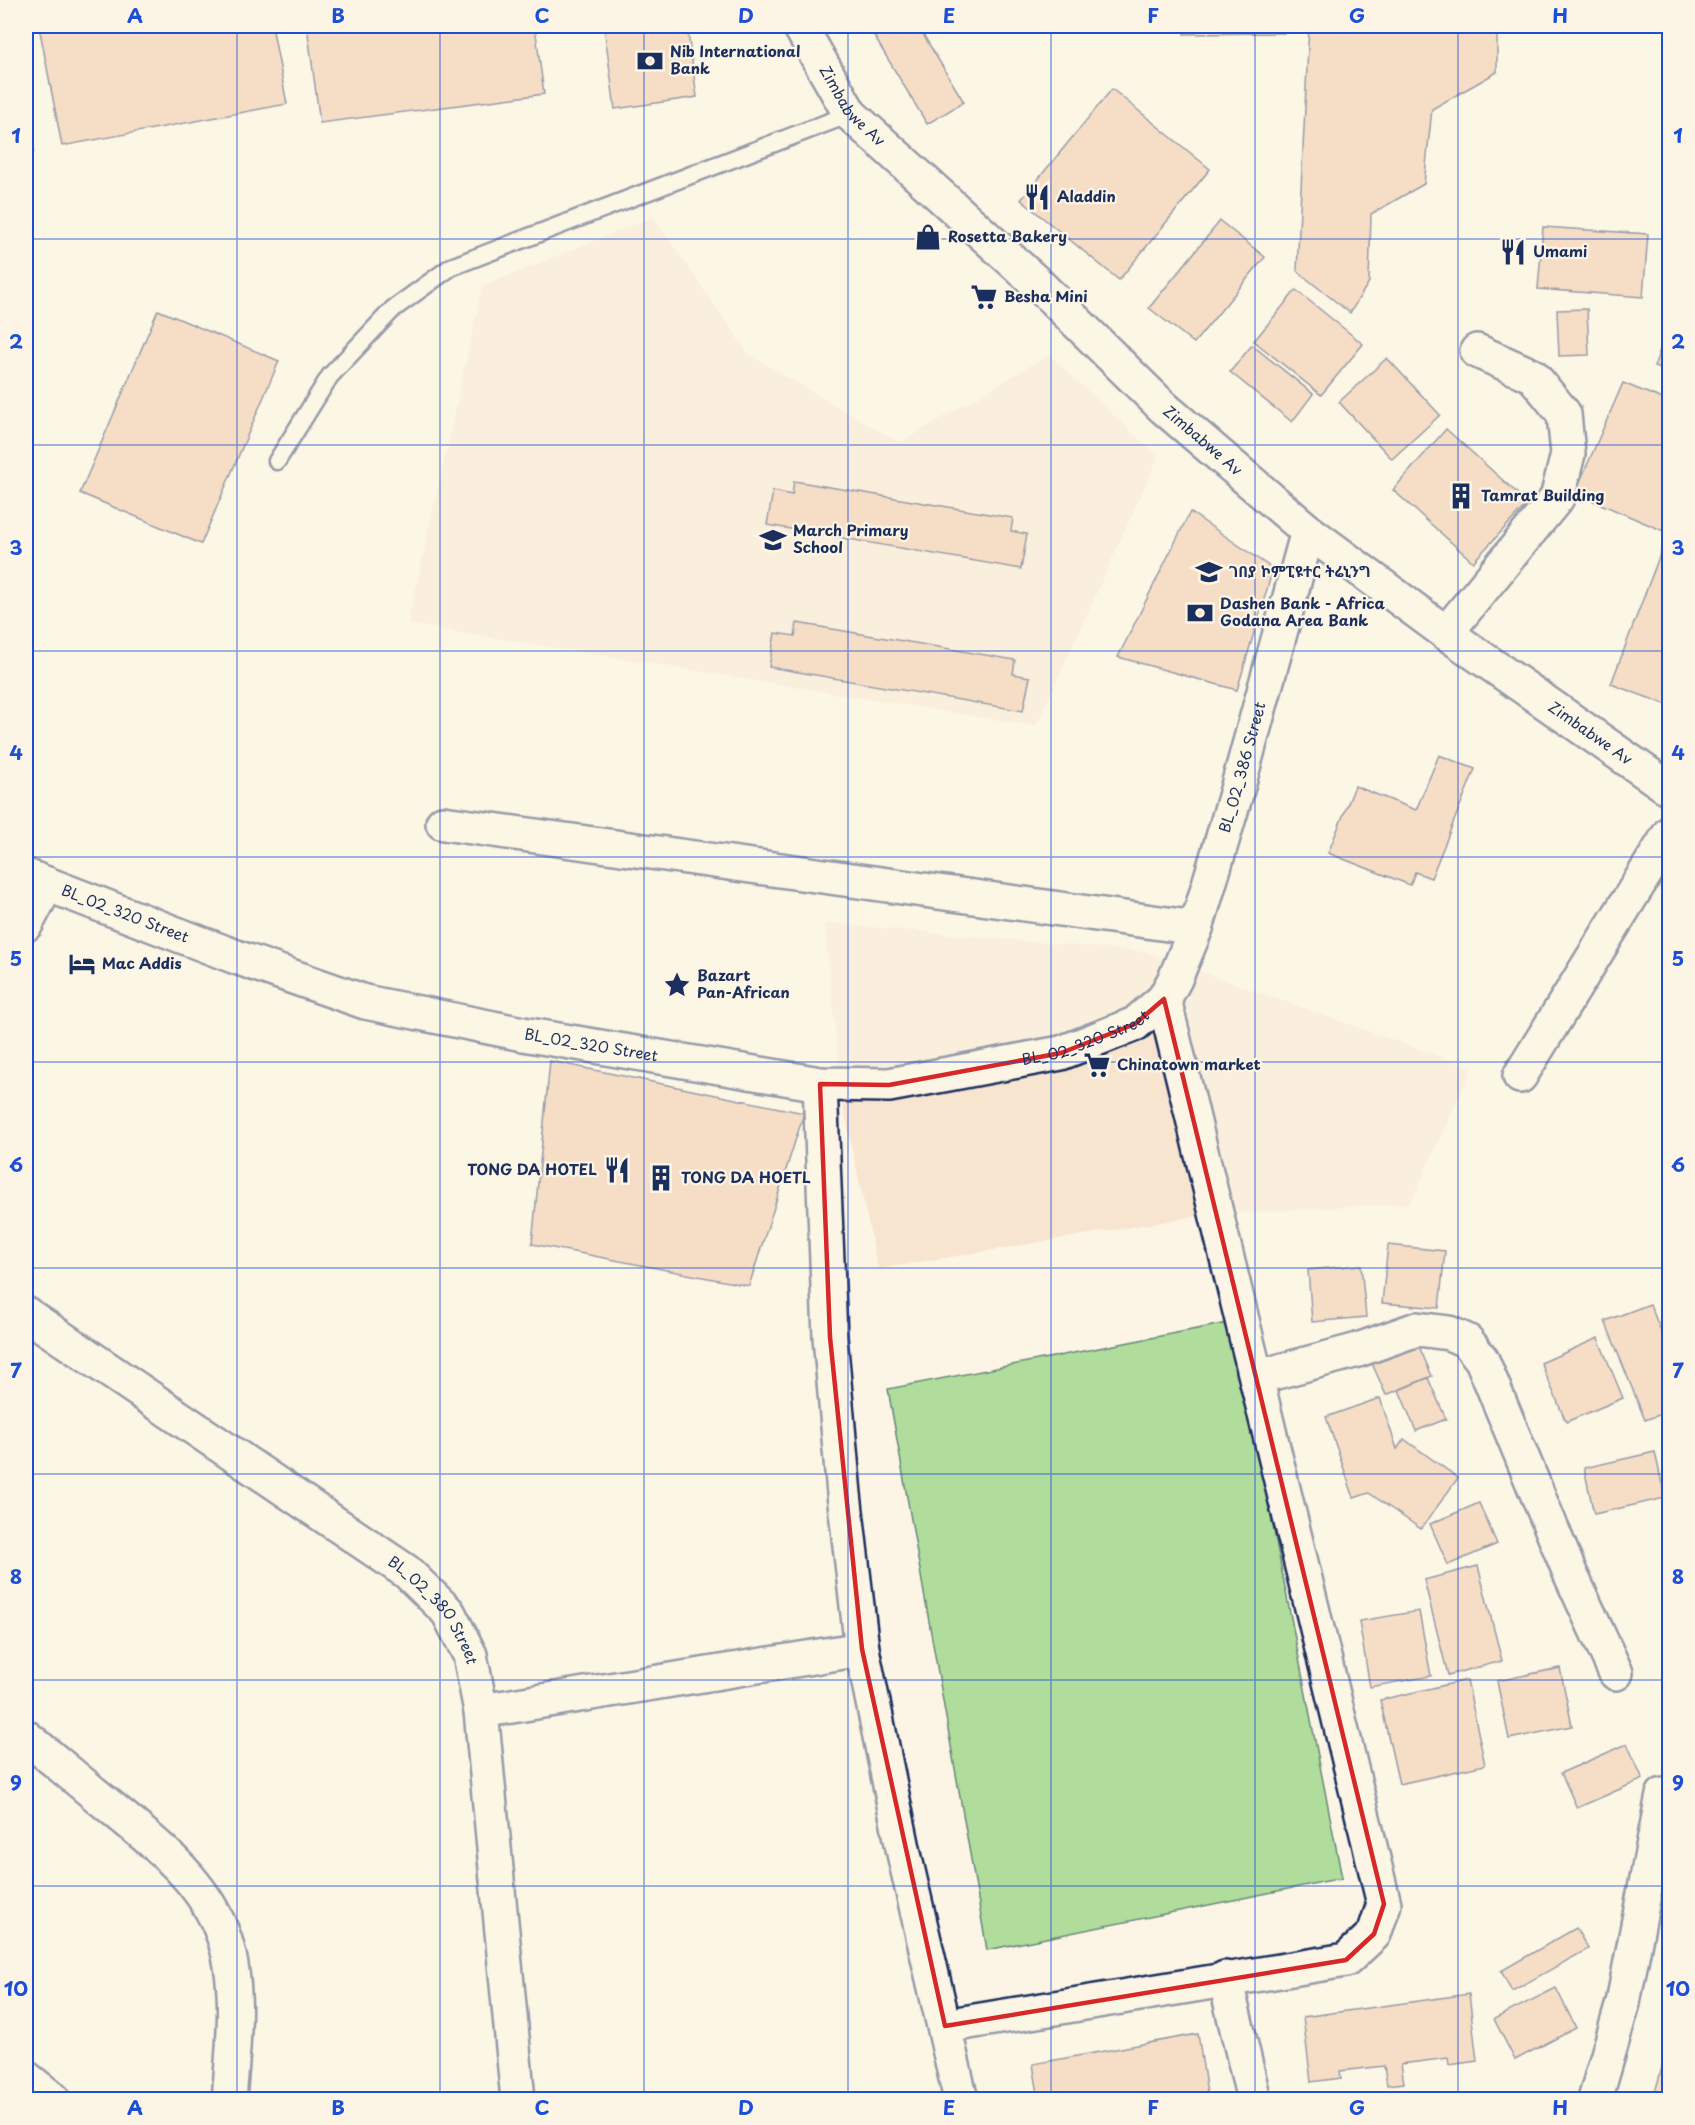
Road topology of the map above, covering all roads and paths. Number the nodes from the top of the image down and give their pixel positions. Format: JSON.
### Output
{"nodes":[{"id":1,"x":800,"y":26,"type":"edge"},
{"id":2,"x":850,"y":114,"type":"junction"},
{"id":3,"x":1478,"y":351,"type":"dead end"},
{"id":4,"x":277,"y":461,"type":"dead end"},
{"id":5,"x":1308,"y":531,"type":"junction"},
{"id":6,"x":1446,"y":633,"type":"junction"},
{"id":7,"x":1670,"y":789,"type":"edge"},
{"id":8,"x":443,"y":823,"type":"dead end"},
{"id":9,"x":1670,"y":833,"type":"edge"},
{"id":10,"x":36,"y":880,"type":"edge"},
{"id":11,"x":26,"y":924,"type":"edge"},
{"id":12,"x":1196,"y":928,"type":"junction"},
{"id":13,"x":1164,"y":999,"type":"junction"},
{"id":14,"x":1520,"y":1076,"type":"dead end"},
{"id":15,"x":820,"y":1084,"type":"junction"},
{"id":16,"x":26,"y":1314,"type":"edge"},
{"id":17,"x":1258,"y":1377,"type":"junction"},
{"id":18,"x":862,"y":1649,"type":"junction"},
{"id":19,"x":1616,"y":1673,"type":"dead end"},
{"id":20,"x":481,"y":1711,"type":"junction"},
{"id":21,"x":26,"y":1737,"type":"edge"},
{"id":22,"x":1663,"y":1795,"type":"dead end"},
{"id":23,"x":1225,"y":1978,"type":"junction"},
{"id":24,"x":945,"y":2026,"type":"junction"},
{"id":25,"x":26,"y":2078,"type":"edge"},
{"id":26,"x":54,"y":2100,"type":"edge"},
{"id":27,"x":229,"y":2100,"type":"edge"},
{"id":28,"x":518,"y":2100,"type":"edge"},
{"id":29,"x":961,"y":2100,"type":"edge"},
{"id":30,"x":1254,"y":2100,"type":"edge"},
{"id":31,"x":1595,"y":2100,"type":"edge"}],
"edges":[{"from":1,"to":2,"type":"street","name":"Zimbabwe Av"},
{"from":2,"to":4,"type":"lane"},
{"from":2,"to":5,"type":"street","name":"Zimbabwe Av"},
{"from":3,"to":6,"type":"street"},
{"from":5,"to":6,"type":"street","name":"Zimbabwe Av"},
{"from":5,"to":12,"type":"street","name":"BL_02_386 Street"},
{"from":6,"to":7,"type":"street","name":"Zimbabwe Av"},
{"from":8,"to":12,"type":"street"},
{"from":9,"to":14,"type":"street"},
{"from":10,"to":11,"type":"street"},
{"from":10,"to":15,"type":"street","name":"BL_02_320 Street"},
{"from":12,"to":13,"type":"street","name":"BL_02_386 Street"},
{"from":13,"to":15,"type":"street","name":"BL_02_320 Street"},
{"from":13,"to":17,"type":"street"},
{"from":15,"to":18,"type":"street"},
{"from":16,"to":20,"type":"street","name":"BL_02_380 Street"},
{"from":17,"to":19,"type":"street"},
{"from":17,"to":23,"type":"street"},
{"from":18,"to":20,"type":"street"},
{"from":18,"to":24,"type":"street"},
{"from":20,"to":28,"type":"street","name":"BL_02_380 Street"},
{"from":21,"to":27,"type":"street"},
{"from":22,"to":31,"type":"street"},
{"from":23,"to":24,"type":"street"},
{"from":23,"to":30,"type":"street"},
{"from":24,"to":29,"type":"street"},
{"from":25,"to":26,"type":"street"}]}
